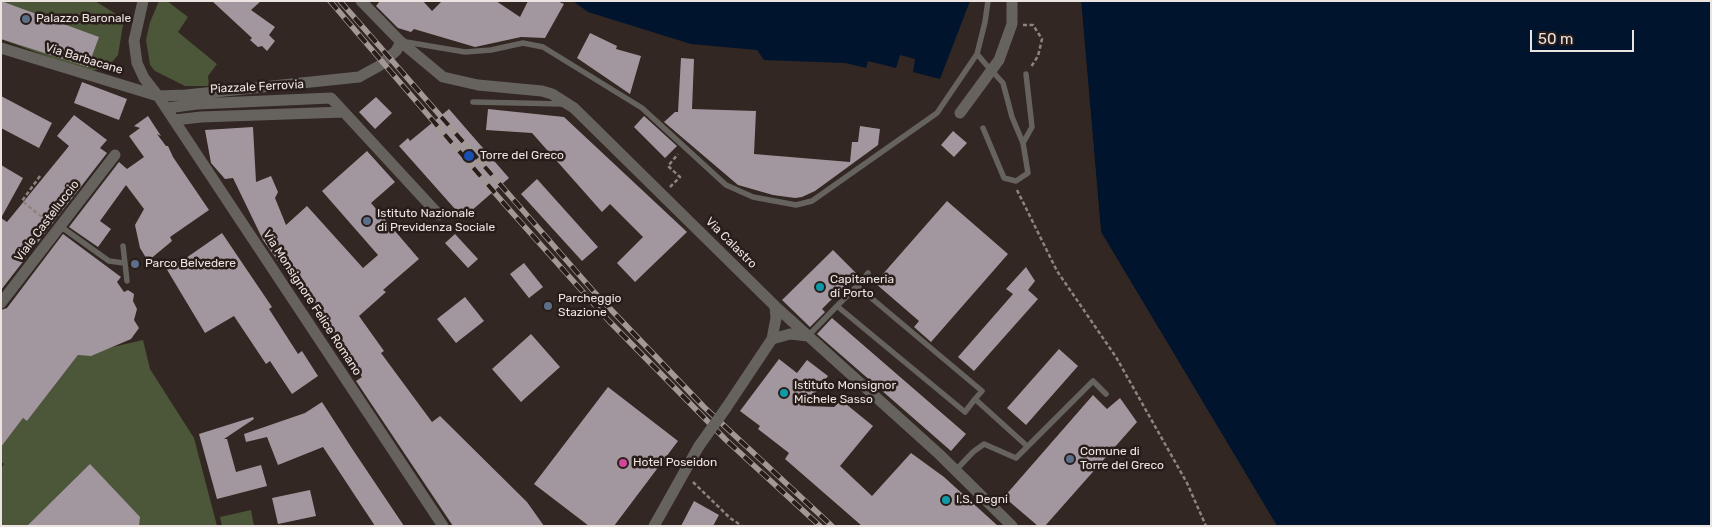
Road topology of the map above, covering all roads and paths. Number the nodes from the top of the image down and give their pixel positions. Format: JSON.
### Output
{"nodes":[{"id":1,"x":143,"y":1,"type":"edge"},
{"id":2,"x":361,"y":1,"type":"edge"},
{"id":3,"x":988,"y":1,"type":"edge"},
{"id":4,"x":1012,"y":1,"type":"edge"},
{"id":5,"x":1012,"y":24,"type":"junction"},
{"id":6,"x":398,"y":46,"type":"junction"},
{"id":7,"x":1,"y":48,"type":"edge"},
{"id":8,"x":977,"y":54,"type":"junction"},
{"id":9,"x":1038,"y":56,"type":"dead end"},
{"id":10,"x":1026,"y":74,"type":"dead end"},
{"id":11,"x":158,"y":96,"type":"junction"},
{"id":12,"x":473,"y":102,"type":"dead end"},
{"id":13,"x":566,"y":104,"type":"junction"},
{"id":14,"x":167,"y":108,"type":"junction"},
{"id":15,"x":344,"y":112,"type":"junction"},
{"id":16,"x":960,"y":113,"type":"dead end"},
{"id":17,"x":175,"y":120,"type":"junction"},
{"id":18,"x":983,"y":128,"type":"dead end"},
{"id":19,"x":1023,"y":143,"type":"junction"},
{"id":20,"x":684,"y":148,"type":"junction"},
{"id":21,"x":115,"y":155,"type":"dead end"},
{"id":22,"x":40,"y":176,"type":"dead end"},
{"id":23,"x":1016,"y":182,"type":"junction"},
{"id":24,"x":662,"y":195,"type":"junction"},
{"id":25,"x":439,"y":215,"type":"dead end"},
{"id":26,"x":59,"y":228,"type":"junction"},
{"id":27,"x":123,"y":246,"type":"dead end"},
{"id":28,"x":124,"y":263,"type":"junction"},
{"id":29,"x":868,"y":273,"type":"dead end"},
{"id":30,"x":127,"y":281,"type":"dead end"},
{"id":31,"x":857,"y":286,"type":"junction"},
{"id":32,"x":1,"y":303,"type":"edge"},
{"id":33,"x":775,"y":306,"type":"junction"},
{"id":34,"x":836,"y":306,"type":"junction"},
{"id":35,"x":808,"y":336,"type":"junction"},
{"id":36,"x":772,"y":339,"type":"junction"},
{"id":37,"x":1106,"y":394,"type":"dead end"},
{"id":38,"x":975,"y":399,"type":"junction"},
{"id":39,"x":1027,"y":446,"type":"junction"},
{"id":40,"x":956,"y":470,"type":"junction"},
{"id":41,"x":684,"y":474,"type":"junction"},
{"id":42,"x":443,"y":526,"type":"edge"},
{"id":43,"x":654,"y":526,"type":"edge"},
{"id":44,"x":742,"y":526,"type":"edge"},
{"id":45,"x":1012,"y":526,"type":"edge"},
{"id":46,"x":1206,"y":526,"type":"edge"}],
"edges":[{"from":1,"to":11,"type":"street","name":"Via Monsignore Felice Romano"},
{"from":2,"to":6,"type":"street","name":"Via Calastro"},
{"from":3,"to":8,"type":"lane"},
{"from":4,"to":5,"type":"street"},
{"from":5,"to":9,"type":"path"},
{"from":5,"to":16,"type":"street"},
{"from":6,"to":11,"type":"street","name":"Via Barbacane"},
{"from":6,"to":13,"type":"street","name":"Via Calastro"},
{"from":6,"to":20,"type":"lane"},
{"from":7,"to":11,"type":"street","name":"Via Barbacane"},
{"from":8,"to":19,"type":"lane"},
{"from":8,"to":20,"type":"lane"},
{"from":10,"to":19,"type":"lane"},
{"from":11,"to":14,"type":"street","name":"Via Monsignore Felice Romano"},
{"from":12,"to":13,"type":"lane"},
{"from":13,"to":24,"type":"street","name":"Via Calastro"},
{"from":14,"to":15,"type":"street","name":"Piazzale Ferrovia"},
{"from":14,"to":17,"type":"street","name":"Via Monsignore Felice Romano"},
{"from":15,"to":17,"type":"street"},
{"from":15,"to":25,"type":"street","name":"Piazzale Ferrovia"},
{"from":17,"to":42,"type":"street","name":"Via Monsignore Felice Romano"},
{"from":18,"to":23,"type":"lane"},
{"from":19,"to":23,"type":"lane"},
{"from":20,"to":24,"type":"path"},
{"from":21,"to":26,"type":"street","name":"Viale Castelluccio"},
{"from":22,"to":26,"type":"path"},
{"from":23,"to":46,"type":"path"},
{"from":24,"to":33,"type":"street","name":"Via Calastro"},
{"from":26,"to":28,"type":"lane"},
{"from":26,"to":32,"type":"street","name":"Viale Castelluccio"},
{"from":27,"to":28,"type":"lane"},
{"from":28,"to":30,"type":"lane"},
{"from":29,"to":31,"type":"lane"},
{"from":31,"to":34,"type":"lane"},
{"from":31,"to":38,"type":"lane"},
{"from":33,"to":35,"type":"street","name":"Via Calastro"},
{"from":33,"to":36,"type":"street"},
{"from":34,"to":35,"type":"lane"},
{"from":34,"to":38,"type":"lane"},
{"from":35,"to":36,"type":"street"},
{"from":35,"to":40,"type":"street","name":"Via Calastro"},
{"from":36,"to":41,"type":"street","bridge":true},
{"from":37,"to":39,"type":"lane"},
{"from":38,"to":39,"type":"lane"},
{"from":39,"to":40,"type":"lane"},
{"from":40,"to":45,"type":"street","name":"Via Calastro"},
{"from":41,"to":43,"type":"street"},
{"from":41,"to":44,"type":"path"}]}
